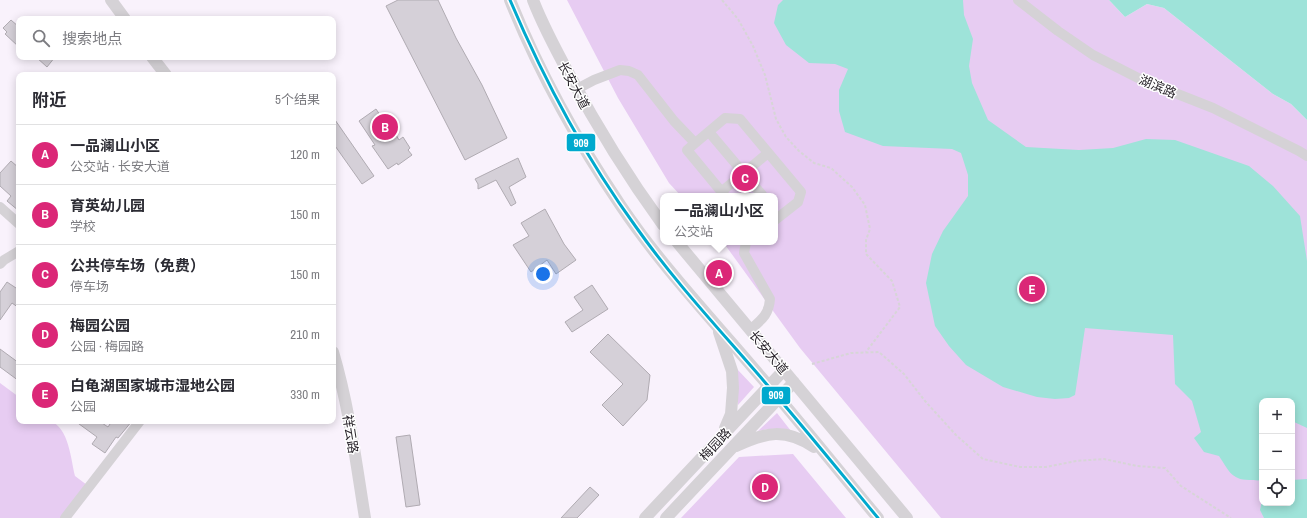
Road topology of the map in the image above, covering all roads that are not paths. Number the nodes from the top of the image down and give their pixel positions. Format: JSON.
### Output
{"nodes":[{"id":1,"x":111,"y":0,"type":"edge"},
{"id":2,"x":510,"y":0,"type":"edge"},
{"id":3,"x":533,"y":0,"type":"edge"},
{"id":4,"x":1018,"y":0,"type":"edge"},
{"id":5,"x":123,"y":16,"type":"edge"},
{"id":6,"x":154,"y":60,"type":"edge"},
{"id":7,"x":164,"y":72,"type":"edge"},
{"id":8,"x":576,"y":89,"type":"junction"},
{"id":9,"x":709,"y":132,"type":"junction"},
{"id":10,"x":695,"y":143,"type":"junction"},
{"id":11,"x":768,"y":153,"type":"junction"},
{"id":12,"x":1307,"y":156,"type":"edge"},
{"id":13,"x":744,"y":174,"type":"junction"},
{"id":14,"x":722,"y":193,"type":"edge"},
{"id":15,"x":724,"y":193,"type":"edge"},
{"id":16,"x":760,"y":193,"type":"edge"},
{"id":17,"x":0,"y":207,"type":"edge"},
{"id":18,"x":778,"y":215,"type":"edge"},
{"id":19,"x":16,"y":221,"type":"edge"},
{"id":20,"x":660,"y":221,"type":"edge"},
{"id":21,"x":679,"y":245,"type":"edge"},
{"id":22,"x":745,"y":245,"type":"edge"},
{"id":23,"x":16,"y":253,"type":"edge"},
{"id":24,"x":0,"y":264,"type":"edge"},
{"id":25,"x":716,"y":325,"type":"junction"},
{"id":26,"x":750,"y":330,"type":"junction"},
{"id":27,"x":336,"y":363,"type":"edge"},
{"id":28,"x":784,"y":370,"type":"junction"},
{"id":29,"x":794,"y":382,"type":"junction"},
{"id":30,"x":768,"y":386,"type":"junction"},
{"id":31,"x":778,"y":398,"type":"junction"},
{"id":32,"x":138,"y":424,"type":"edge"},
{"id":33,"x":719,"y":440,"type":"junction"},
{"id":34,"x":730,"y":449,"type":"junction"},
{"id":35,"x":825,"y":454,"type":"junction"},
{"id":36,"x":65,"y":518,"type":"edge"},
{"id":37,"x":364,"y":518,"type":"edge"},
{"id":38,"x":645,"y":518,"type":"edge"},
{"id":39,"x":666,"y":518,"type":"edge"},
{"id":40,"x":878,"y":518,"type":"edge"},
{"id":41,"x":907,"y":518,"type":"edge"}],
"edges":[{"from":1,"to":5,"type":"main road"},
{"from":2,"to":25,"type":"main road","name":"长安大道"},
{"from":3,"to":8,"type":"main road","name":"长安大道"},
{"from":4,"to":12,"type":"street","name":"湖滨路"},
{"from":6,"to":7,"type":"main road"},
{"from":8,"to":10,"type":"street"},
{"from":8,"to":20,"type":"main road","name":"长安大道"},
{"from":9,"to":10,"type":"street"},
{"from":9,"to":11,"type":"street"},
{"from":9,"to":13,"type":"street"},
{"from":10,"to":14,"type":"street"},
{"from":11,"to":13,"type":"street"},
{"from":11,"to":18,"type":"street"},
{"from":13,"to":15,"type":"street"},
{"from":13,"to":16,"type":"street"},
{"from":17,"to":19,"type":"street"},
{"from":21,"to":26,"type":"main road","name":"长安大道"},
{"from":22,"to":26,"type":"street"},
{"from":23,"to":24,"type":"street"},
{"from":25,"to":30,"type":"main road","name":"长安大道"},
{"from":25,"to":33,"type":"main road"},
{"from":26,"to":28,"type":"main road","name":"长安大道"},
{"from":27,"to":37,"type":"main road","name":"祥云路"},
{"from":28,"to":29,"type":"main road","name":"长安大道"},
{"from":28,"to":30,"type":"main road","name":"梅园路"},
{"from":29,"to":31,"type":"main road","name":"梅园路"},
{"from":29,"to":41,"type":"main road","name":"长安大道"},
{"from":30,"to":31,"type":"main road","name":"长安大道"},
{"from":30,"to":33,"type":"main road","name":"梅园路"},
{"from":31,"to":34,"type":"main road","name":"梅园路"},
{"from":31,"to":35,"type":"main road","name":"长安大道"},
{"from":32,"to":36,"type":"street"},
{"from":33,"to":38,"type":"main road","name":"梅园路"},
{"from":34,"to":35,"type":"main road"},
{"from":34,"to":39,"type":"main road","name":"梅园路"},
{"from":35,"to":40,"type":"main road","name":"长安大道"}]}
